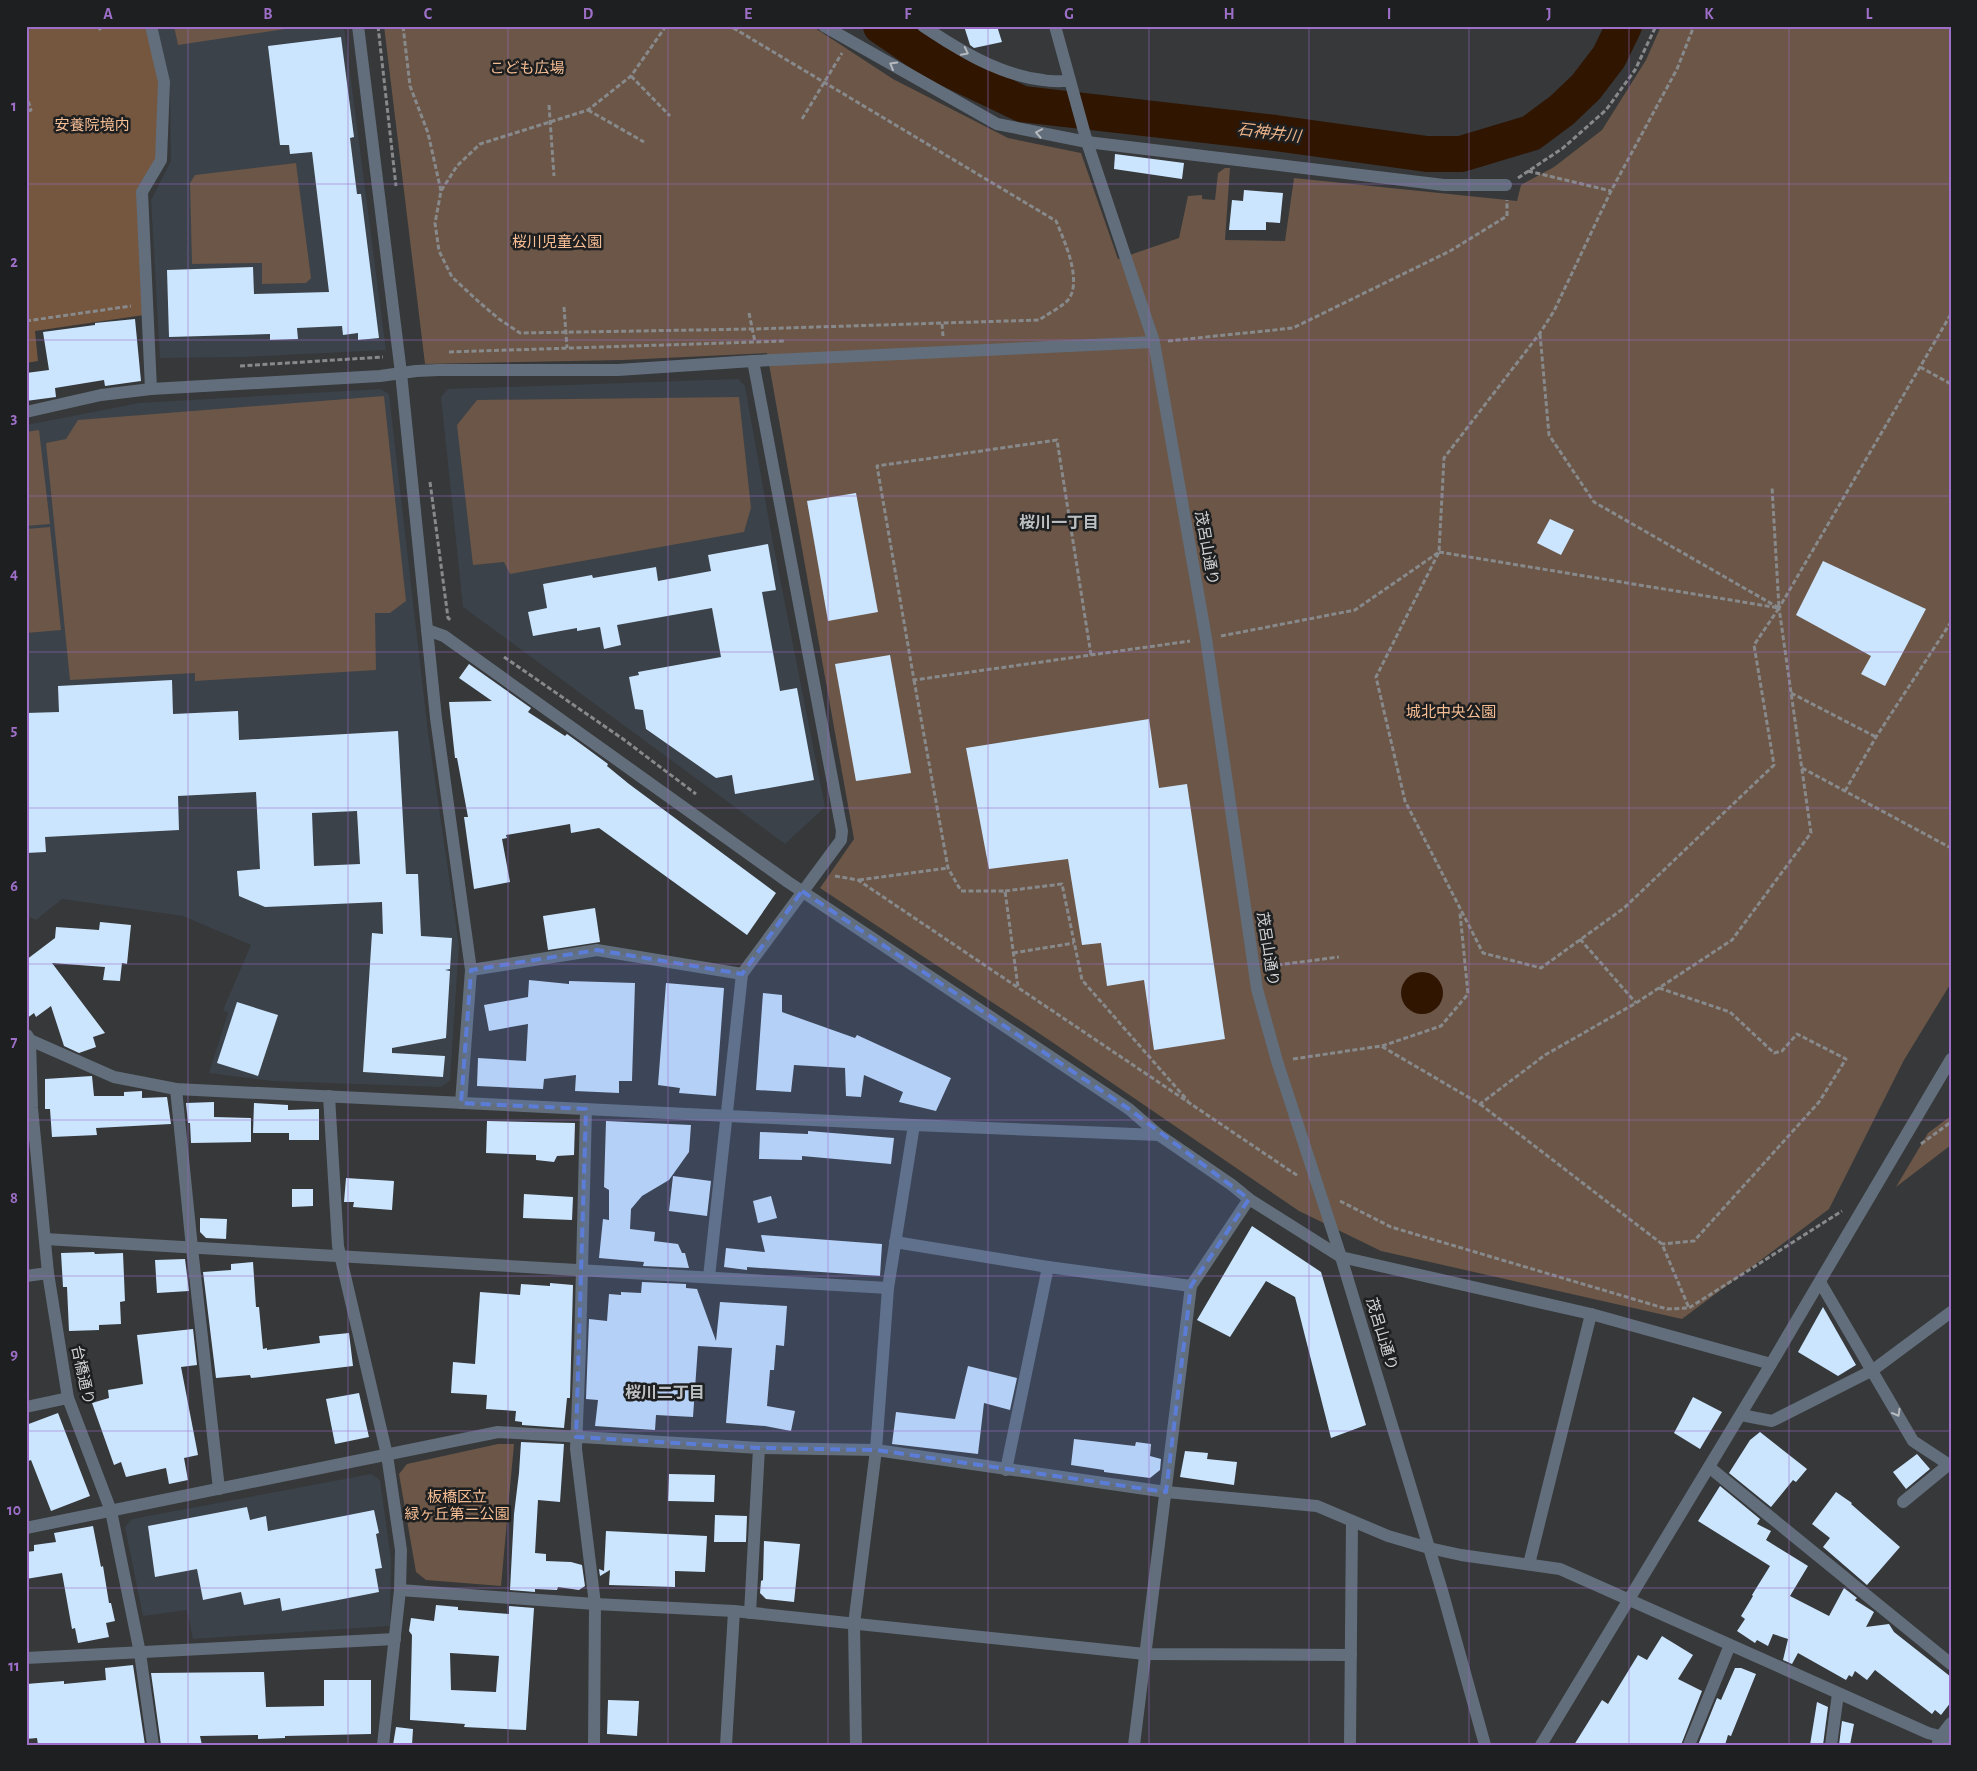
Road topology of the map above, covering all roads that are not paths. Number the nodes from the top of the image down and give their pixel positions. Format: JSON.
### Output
{"nodes":[{"id":1,"x":151,"y":26,"type":"edge"},
{"id":2,"x":358,"y":26,"type":"edge"},
{"id":3,"x":824,"y":26,"type":"edge"},
{"id":4,"x":924,"y":26,"type":"edge"},
{"id":5,"x":1054,"y":26,"type":"edge"},
{"id":6,"x":1070,"y":82,"type":"junction"},
{"id":7,"x":1087,"y":142,"type":"junction"},
{"id":8,"x":1506,"y":186,"type":"road end"},
{"id":9,"x":1154,"y":342,"type":"junction"},
{"id":10,"x":753,"y":361,"type":"junction"},
{"id":11,"x":401,"y":373,"type":"junction"},
{"id":12,"x":151,"y":389,"type":"junction"},
{"id":13,"x":26,"y":412,"type":"edge"},
{"id":14,"x":428,"y":630,"type":"junction"},
{"id":15,"x":802,"y":891,"type":"junction"},
{"id":16,"x":471,"y":970,"type":"junction"},
{"id":17,"x":742,"y":974,"type":"junction"},
{"id":18,"x":28,"y":1037,"type":"edge"},
{"id":19,"x":1951,"y":1059,"type":"edge"},
{"id":20,"x":176,"y":1089,"type":"junction"},
{"id":21,"x":330,"y":1096,"type":"junction"},
{"id":22,"x":461,"y":1103,"type":"junction"},
{"id":23,"x":29,"y":1108,"type":"edge"},
{"id":24,"x":586,"y":1109,"type":"junction"},
{"id":25,"x":727,"y":1116,"type":"junction"},
{"id":26,"x":914,"y":1125,"type":"junction"},
{"id":27,"x":1159,"y":1135,"type":"junction"},
{"id":28,"x":1249,"y":1199,"type":"junction"},
{"id":29,"x":45,"y":1239,"type":"junction"},
{"id":30,"x":895,"y":1242,"type":"junction"},
{"id":31,"x":192,"y":1248,"type":"junction"},
{"id":32,"x":340,"y":1256,"type":"junction"},
{"id":33,"x":1342,"y":1257,"type":"junction"},
{"id":34,"x":1048,"y":1267,"type":"junction"},
{"id":35,"x":582,"y":1270,"type":"junction"},
{"id":36,"x":48,"y":1273,"type":"junction"},
{"id":37,"x":26,"y":1276,"type":"edge"},
{"id":38,"x":709,"y":1277,"type":"junction"},
{"id":39,"x":1820,"y":1282,"type":"junction"},
{"id":40,"x":1191,"y":1286,"type":"junction"},
{"id":41,"x":888,"y":1288,"type":"junction"},
{"id":42,"x":1951,"y":1312,"type":"edge"},
{"id":43,"x":1591,"y":1314,"type":"junction"},
{"id":44,"x":1771,"y":1364,"type":"junction"},
{"id":45,"x":1873,"y":1370,"type":"junction"},
{"id":46,"x":68,"y":1398,"type":"junction"},
{"id":47,"x":26,"y":1407,"type":"edge"},
{"id":48,"x":1741,"y":1415,"type":"junction"},
{"id":49,"x":576,"y":1437,"type":"junction"},
{"id":50,"x":759,"y":1448,"type":"junction"},
{"id":51,"x":876,"y":1450,"type":"junction"},
{"id":52,"x":386,"y":1456,"type":"junction"},
{"id":53,"x":1950,"y":1465,"type":"edge"},
{"id":54,"x":1709,"y":1467,"type":"junction"},
{"id":55,"x":1006,"y":1470,"type":"junction"},
{"id":56,"x":219,"y":1489,"type":"junction"},
{"id":57,"x":1166,"y":1492,"type":"junction"},
{"id":58,"x":1903,"y":1502,"type":"dead end"},
{"id":59,"x":111,"y":1511,"type":"junction"},
{"id":60,"x":1352,"y":1521,"type":"junction"},
{"id":61,"x":26,"y":1528,"type":"edge"},
{"id":62,"x":1429,"y":1548,"type":"junction"},
{"id":63,"x":1529,"y":1564,"type":"junction"},
{"id":64,"x":400,"y":1590,"type":"junction"},
{"id":65,"x":1630,"y":1599,"type":"junction"},
{"id":66,"x":595,"y":1604,"type":"junction"},
{"id":67,"x":734,"y":1611,"type":"junction"},
{"id":68,"x":750,"y":1613,"type":"junction"},
{"id":69,"x":854,"y":1624,"type":"junction"},
{"id":70,"x":395,"y":1639,"type":"junction"},
{"id":71,"x":1730,"y":1645,"type":"junction"},
{"id":72,"x":140,"y":1653,"type":"junction"},
{"id":73,"x":1145,"y":1654,"type":"junction"},
{"id":74,"x":1351,"y":1655,"type":"junction"},
{"id":75,"x":26,"y":1658,"type":"edge"},
{"id":76,"x":1951,"y":1664,"type":"edge"},
{"id":77,"x":1838,"y":1694,"type":"junction"},
{"id":78,"x":1951,"y":1722,"type":"edge"},
{"id":79,"x":1943,"y":1740,"type":"edge"},
{"id":80,"x":153,"y":1745,"type":"edge"},
{"id":81,"x":383,"y":1745,"type":"edge"},
{"id":82,"x":594,"y":1745,"type":"edge"},
{"id":83,"x":726,"y":1745,"type":"edge"},
{"id":84,"x":856,"y":1745,"type":"edge"},
{"id":85,"x":1134,"y":1745,"type":"edge"},
{"id":86,"x":1350,"y":1745,"type":"edge"},
{"id":87,"x":1485,"y":1745,"type":"edge"},
{"id":88,"x":1542,"y":1745,"type":"edge"},
{"id":89,"x":1689,"y":1745,"type":"edge"},
{"id":90,"x":1831,"y":1745,"type":"edge"}],
"edges":[{"from":1,"to":12,"type":"street"},
{"from":2,"to":11,"type":"street"},
{"from":7,"to":3,"type":"street","one_way":true},
{"from":4,"to":6,"type":"street","one_way":true},
{"from":5,"to":6,"type":"street"},
{"from":6,"to":7,"type":"street","name":"茂呂山通り"},
{"from":7,"to":8,"type":"street"},
{"from":7,"to":9,"type":"street","name":"茂呂山通り"},
{"from":9,"to":10,"type":"street"},
{"from":9,"to":33,"type":"street","name":"茂呂山通り"},
{"from":10,"to":11,"type":"street"},
{"from":10,"to":15,"type":"street"},
{"from":11,"to":12,"type":"street"},
{"from":11,"to":14,"type":"street"},
{"from":12,"to":13,"type":"street"},
{"from":14,"to":15,"type":"street"},
{"from":14,"to":16,"type":"street"},
{"from":15,"to":17,"type":"street"},
{"from":15,"to":27,"type":"street"},
{"from":16,"to":17,"type":"street"},
{"from":16,"to":22,"type":"street"},
{"from":17,"to":25,"type":"street"},
{"from":18,"to":20,"type":"street"},
{"from":18,"to":23,"type":"street","name":"台橋通り"},
{"from":19,"to":39,"type":"street"},
{"from":20,"to":21,"type":"street"},
{"from":20,"to":31,"type":"street"},
{"from":21,"to":22,"type":"street"},
{"from":21,"to":32,"type":"street"},
{"from":22,"to":24,"type":"street"},
{"from":23,"to":29,"type":"street","name":"台橋通り"},
{"from":24,"to":25,"type":"street"},
{"from":24,"to":35,"type":"street"},
{"from":25,"to":26,"type":"street"},
{"from":25,"to":38,"type":"street"},
{"from":26,"to":27,"type":"street"},
{"from":26,"to":30,"type":"street"},
{"from":27,"to":28,"type":"street"},
{"from":28,"to":33,"type":"street"},
{"from":28,"to":40,"type":"street"},
{"from":29,"to":31,"type":"street"},
{"from":29,"to":36,"type":"street","name":"台橋通り"},
{"from":30,"to":34,"type":"street"},
{"from":30,"to":41,"type":"street"},
{"from":31,"to":32,"type":"street"},
{"from":31,"to":56,"type":"street"},
{"from":32,"to":35,"type":"street"},
{"from":32,"to":52,"type":"street"},
{"from":33,"to":43,"type":"street"},
{"from":33,"to":62,"type":"street","name":"茂呂山通り"},
{"from":34,"to":40,"type":"street"},
{"from":34,"to":55,"type":"street"},
{"from":35,"to":38,"type":"street"},
{"from":35,"to":49,"type":"street"},
{"from":36,"to":37,"type":"street"},
{"from":36,"to":46,"type":"street","name":"台橋通り"},
{"from":38,"to":41,"type":"street"},
{"from":39,"to":44,"type":"street"},
{"from":39,"to":45,"type":"street"},
{"from":40,"to":57,"type":"street"},
{"from":41,"to":51,"type":"street"},
{"from":42,"to":45,"type":"street"},
{"from":43,"to":44,"type":"street"},
{"from":43,"to":63,"type":"street"},
{"from":44,"to":48,"type":"street"},
{"from":45,"to":48,"type":"street"},
{"from":45,"to":53,"type":"street","one_way":true},
{"from":46,"to":47,"type":"street"},
{"from":46,"to":59,"type":"street","name":"台橋通り"},
{"from":48,"to":54,"type":"street"},
{"from":49,"to":50,"type":"street"},
{"from":49,"to":52,"type":"street"},
{"from":49,"to":66,"type":"street"},
{"from":50,"to":51,"type":"street"},
{"from":50,"to":68,"type":"street"},
{"from":51,"to":55,"type":"street"},
{"from":51,"to":69,"type":"street"},
{"from":52,"to":56,"type":"street"},
{"from":52,"to":64,"type":"street"},
{"from":53,"to":58,"type":"street"},
{"from":54,"to":65,"type":"street"},
{"from":54,"to":76,"type":"street"},
{"from":55,"to":57,"type":"street"},
{"from":56,"to":59,"type":"street"},
{"from":57,"to":60,"type":"street"},
{"from":57,"to":73,"type":"street"},
{"from":59,"to":61,"type":"street"},
{"from":59,"to":72,"type":"street","name":"台橋通り"},
{"from":60,"to":62,"type":"street"},
{"from":60,"to":74,"type":"street"},
{"from":62,"to":63,"type":"street"},
{"from":62,"to":87,"type":"street","name":"茂呂山通り"},
{"from":63,"to":65,"type":"street"},
{"from":64,"to":66,"type":"street"},
{"from":64,"to":70,"type":"street"},
{"from":65,"to":71,"type":"street"},
{"from":65,"to":88,"type":"street"},
{"from":66,"to":67,"type":"street"},
{"from":66,"to":82,"type":"street"},
{"from":67,"to":68,"type":"street"},
{"from":67,"to":83,"type":"street"},
{"from":68,"to":69,"type":"street"},
{"from":69,"to":73,"type":"street"},
{"from":69,"to":84,"type":"street"},
{"from":70,"to":72,"type":"street"},
{"from":70,"to":81,"type":"street"},
{"from":71,"to":77,"type":"street"},
{"from":71,"to":89,"type":"street"},
{"from":72,"to":75,"type":"street"},
{"from":72,"to":80,"type":"street","name":"台橋通り"},
{"from":73,"to":74,"type":"street"},
{"from":73,"to":85,"type":"street"},
{"from":74,"to":86,"type":"street"},
{"from":77,"to":79,"type":"street"},
{"from":77,"to":90,"type":"street"},
{"from":78,"to":79,"type":"street"}]}
